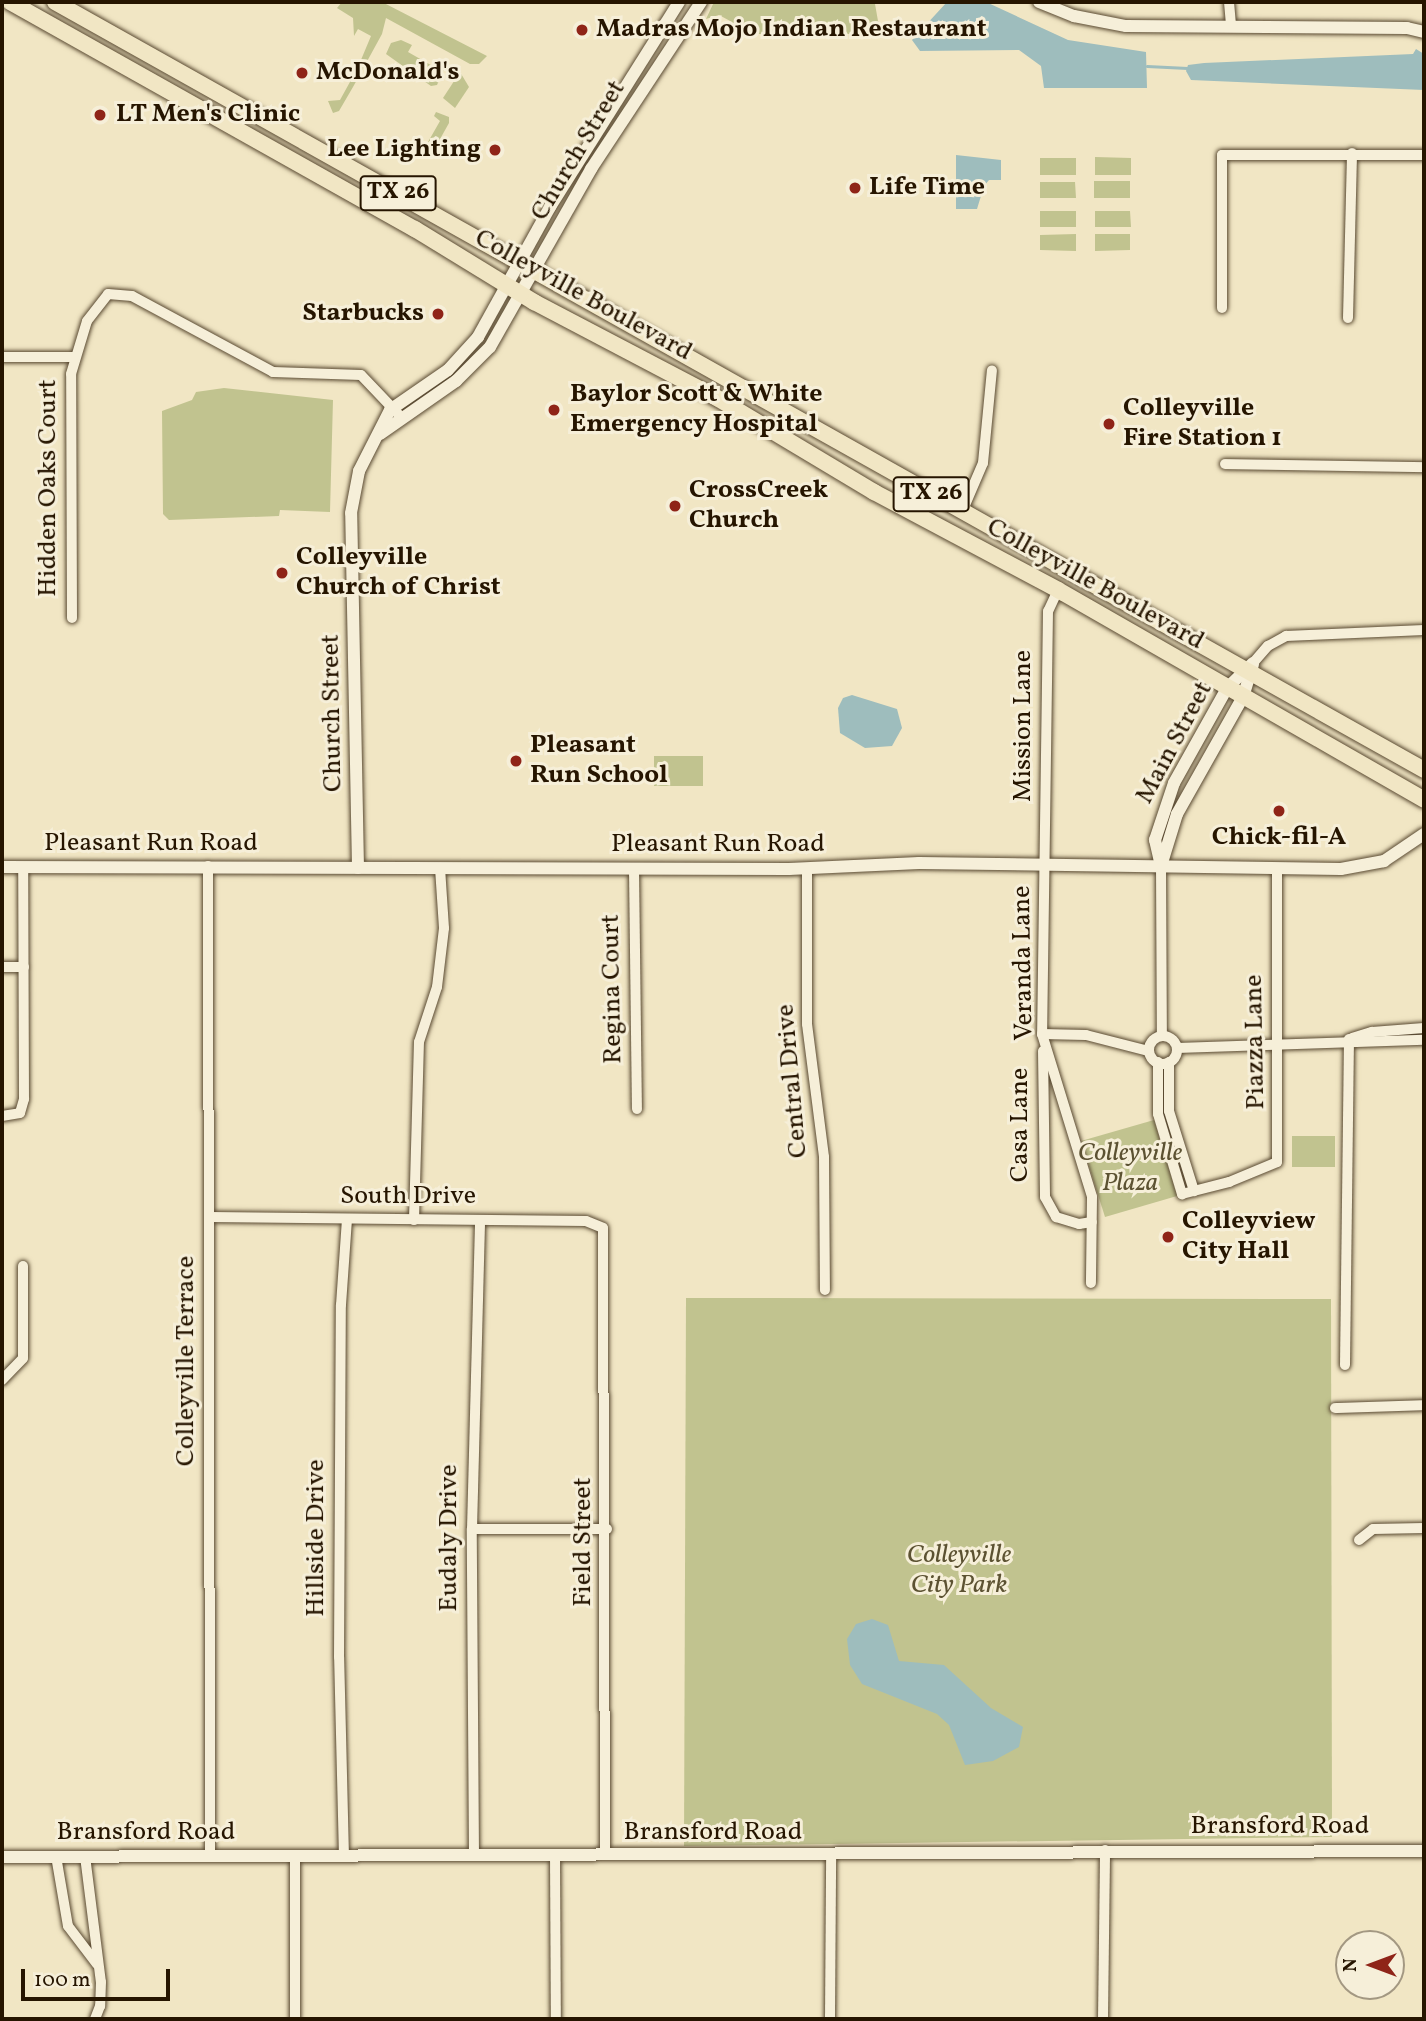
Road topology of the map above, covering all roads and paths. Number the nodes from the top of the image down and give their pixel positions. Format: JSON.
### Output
{"nodes":[{"id":1,"x":10,"y":2,"type":"edge"},
{"id":2,"x":55,"y":2,"type":"edge"},
{"id":3,"x":701,"y":2,"type":"edge"},
{"id":4,"x":1040,"y":2,"type":"edge"},
{"id":5,"x":1229,"y":2,"type":"edge"},
{"id":6,"x":675,"y":7,"type":"edge"},
{"id":7,"x":687,"y":23,"type":"junction"},
{"id":8,"x":1424,"y":23,"type":"edge"},
{"id":9,"x":1231,"y":26,"type":"junction"},
{"id":10,"x":1407,"y":28,"type":"junction"},
{"id":11,"x":1424,"y":32,"type":"edge"},
{"id":12,"x":610,"y":109,"type":"junction"},
{"id":13,"x":625,"y":117,"type":"junction"},
{"id":14,"x":1352,"y":153,"type":"junction"},
{"id":15,"x":1424,"y":155,"type":"edge"},
{"id":16,"x":519,"y":262,"type":"junction"},
{"id":17,"x":535,"y":271,"type":"junction"},
{"id":18,"x":506,"y":285,"type":"junction"},
{"id":19,"x":521,"y":295,"type":"junction"},
{"id":20,"x":1222,"y":308,"type":"dead end"},
{"id":21,"x":1348,"y":318,"type":"dead end"},
{"id":22,"x":2,"y":357,"type":"edge"},
{"id":23,"x":74,"y":357,"type":"junction"},
{"id":24,"x":461,"y":358,"type":"junction"},
{"id":25,"x":470,"y":369,"type":"junction"},
{"id":26,"x":992,"y":370,"type":"dead end"},
{"id":27,"x":397,"y":412,"type":"junction"},
{"id":28,"x":1225,"y":464,"type":"dead end"},
{"id":29,"x":1424,"y":467,"type":"edge"},
{"id":30,"x":962,"y":512,"type":"junction"},
{"id":31,"x":946,"y":531,"type":"junction"},
{"id":32,"x":1070,"y":572,"type":"junction"},
{"id":33,"x":1058,"y":590,"type":"junction"},
{"id":34,"x":72,"y":618,"type":"dead end"},
{"id":35,"x":1424,"y":630,"type":"edge"},
{"id":36,"x":1249,"y":669,"type":"junction"},
{"id":37,"x":1227,"y":688,"type":"junction"},
{"id":38,"x":1243,"y":697,"type":"junction"},
{"id":39,"x":1424,"y":770,"type":"edge"},
{"id":40,"x":1424,"y":800,"type":"edge"},
{"id":41,"x":1424,"y":834,"type":"edge"},
{"id":42,"x":1046,"y":865,"type":"junction"},
{"id":43,"x":208,"y":866,"type":"junction"},
{"id":44,"x":1161,"y":866,"type":"junction"},
{"id":45,"x":2,"y":867,"type":"edge"},
{"id":46,"x":23,"y":867,"type":"junction"},
{"id":47,"x":358,"y":868,"type":"junction"},
{"id":48,"x":440,"y":868,"type":"junction"},
{"id":49,"x":1277,"y":868,"type":"junction"},
{"id":50,"x":634,"y":869,"type":"junction"},
{"id":51,"x":807,"y":869,"type":"junction"},
{"id":52,"x":2,"y":967,"type":"edge"},
{"id":53,"x":24,"y":967,"type":"junction"},
{"id":54,"x":1424,"y":1028,"type":"edge"},
{"id":55,"x":1042,"y":1034,"type":"junction"},
{"id":56,"x":1162,"y":1036,"type":"junction"},
{"id":57,"x":1349,"y":1039,"type":"junction"},
{"id":58,"x":1424,"y":1040,"type":"edge"},
{"id":59,"x":1279,"y":1042,"type":"junction"},
{"id":60,"x":1177,"y":1048,"type":"junction"},
{"id":61,"x":1149,"y":1051,"type":"junction"},
{"id":62,"x":1164,"y":1062,"type":"junction"},
{"id":63,"x":637,"y":1109,"type":"dead end"},
{"id":64,"x":2,"y":1116,"type":"edge"},
{"id":65,"x":1194,"y":1191,"type":"junction"},
{"id":66,"x":210,"y":1217,"type":"junction"},
{"id":67,"x":347,"y":1220,"type":"junction"},
{"id":68,"x":414,"y":1220,"type":"junction"},
{"id":69,"x":480,"y":1220,"type":"junction"},
{"id":70,"x":1092,"y":1222,"type":"junction"},
{"id":71,"x":603,"y":1228,"type":"joint"},
{"id":72,"x":23,"y":1266,"type":"dead end"},
{"id":73,"x":1091,"y":1283,"type":"dead end"},
{"id":74,"x":825,"y":1290,"type":"dead end"},
{"id":75,"x":1345,"y":1365,"type":"dead end"},
{"id":76,"x":2,"y":1380,"type":"edge"},
{"id":77,"x":1424,"y":1405,"type":"edge"},
{"id":78,"x":1335,"y":1408,"type":"dead end"},
{"id":79,"x":1424,"y":1528,"type":"edge"},
{"id":80,"x":472,"y":1529,"type":"junction"},
{"id":81,"x":607,"y":1529,"type":"junction"},
{"id":82,"x":1359,"y":1540,"type":"dead end"},
{"id":83,"x":1105,"y":1850,"type":"junction"},
{"id":84,"x":1424,"y":1851,"type":"edge"},
{"id":85,"x":210,"y":1855,"type":"junction"},
{"id":86,"x":555,"y":1855,"type":"junction"},
{"id":87,"x":605,"y":1855,"type":"junction"},
{"id":88,"x":56,"y":1856,"type":"junction"},
{"id":89,"x":85,"y":1856,"type":"junction"},
{"id":90,"x":295,"y":1856,"type":"junction"},
{"id":91,"x":474,"y":1856,"type":"junction"},
{"id":92,"x":831,"y":1856,"type":"junction"},
{"id":93,"x":2,"y":1857,"type":"edge"},
{"id":94,"x":344,"y":1857,"type":"junction"},
{"id":95,"x":91,"y":1924,"type":"junction"},
{"id":96,"x":68,"y":1926,"type":"junction"},
{"id":97,"x":99,"y":1967,"type":"junction"},
{"id":98,"x":94,"y":2019,"type":"edge"},
{"id":99,"x":295,"y":2019,"type":"edge"},
{"id":100,"x":556,"y":2019,"type":"edge"},
{"id":101,"x":830,"y":2019,"type":"edge"},
{"id":102,"x":1103,"y":2019,"type":"edge"}],
"edges":[{"from":1,"to":18,"type":"main road","name":"Colleyville Boulevard","number":"TX 26"},
{"from":2,"to":16,"type":"main road","name":"Colleyville Boulevard","number":"TX 26"},
{"from":3,"to":7,"type":"street","name":"Church Street"},
{"from":4,"to":9,"type":"street"},
{"from":5,"to":9,"type":"street"},
{"from":6,"to":7,"type":"street"},
{"from":6,"to":12,"type":"street","name":"Church Street"},
{"from":7,"to":13,"type":"street","name":"Church Street"},
{"from":8,"to":10,"type":"street"},
{"from":9,"to":10,"type":"street"},
{"from":10,"to":11,"type":"street"},
{"from":12,"to":13,"type":"street"},
{"from":12,"to":16,"type":"street","name":"Church Street"},
{"from":13,"to":17,"type":"street","name":"Church Street"},
{"from":14,"to":15,"type":"street"},
{"from":14,"to":20,"type":"street"},
{"from":14,"to":21,"type":"street"},
{"from":16,"to":17,"type":"main road","name":"Colleyville Boulevard","number":"TX 26"},
{"from":16,"to":18,"type":"street","name":"Church Street"},
{"from":17,"to":19,"type":"street","name":"Church Street"},
{"from":17,"to":30,"type":"main road","name":"Colleyville Boulevard","number":"TX 26"},
{"from":18,"to":19,"type":"main road","name":"Colleyville Boulevard","number":"TX 26"},
{"from":18,"to":24,"type":"street","name":"Church Street"},
{"from":19,"to":25,"type":"street","name":"Church Street"},
{"from":19,"to":31,"type":"main road","name":"Colleyville Boulevard","number":"TX 26"},
{"from":22,"to":23,"type":"street"},
{"from":23,"to":27,"type":"street","name":"Hidden Oaks Court"},
{"from":23,"to":34,"type":"street","name":"Hidden Oaks Court"},
{"from":24,"to":25,"type":"street"},
{"from":24,"to":27,"type":"street","name":"Church Street"},
{"from":25,"to":27,"type":"street","name":"Church Street"},
{"from":26,"to":30,"type":"street"},
{"from":27,"to":47,"type":"street","name":"Church Street"},
{"from":28,"to":29,"type":"street"},
{"from":30,"to":31,"type":"main road"},
{"from":30,"to":32,"type":"main road","name":"Colleyville Boulevard","number":"TX 26"},
{"from":31,"to":33,"type":"main road","name":"Colleyville Boulevard","number":"TX 26"},
{"from":32,"to":33,"type":"main road"},
{"from":32,"to":36,"type":"main road","name":"Colleyville Boulevard","number":"TX 26"},
{"from":33,"to":37,"type":"main road","name":"Colleyville Boulevard","number":"TX 26"},
{"from":33,"to":42,"type":"street","name":"Mission Lane"},
{"from":35,"to":36,"type":"street"},
{"from":36,"to":37,"type":"street","name":"Main Street"},
{"from":36,"to":38,"type":"street","name":"Main Street"},
{"from":36,"to":39,"type":"main road","name":"Colleyville Boulevard","number":"TX 26"},
{"from":37,"to":38,"type":"main road","name":"Colleyville Boulevard","number":"TX 26"},
{"from":37,"to":44,"type":"street","name":"Main Street"},
{"from":38,"to":40,"type":"main road","name":"Colleyville Boulevard","number":"TX 26"},
{"from":38,"to":44,"type":"street","name":"Main Street"},
{"from":41,"to":49,"type":"street","name":"Pleasant Run Road"},
{"from":42,"to":44,"type":"street","name":"Pleasant Run Road"},
{"from":42,"to":51,"type":"street","name":"Pleasant Run Road"},
{"from":42,"to":55,"type":"street","name":"Veranda Lane"},
{"from":43,"to":46,"type":"street","name":"Pleasant Run Road"},
{"from":43,"to":47,"type":"street","name":"Pleasant Run Road"},
{"from":43,"to":66,"type":"street","name":"Colleyville Terrace"},
{"from":44,"to":49,"type":"street","name":"Pleasant Run Road"},
{"from":44,"to":56,"type":"street","name":"Main Street"},
{"from":45,"to":46,"type":"street","name":"Pleasant Run Road"},
{"from":46,"to":53,"type":"street"},
{"from":47,"to":48,"type":"street","name":"Pleasant Run Road"},
{"from":48,"to":50,"type":"street","name":"Pleasant Run Road"},
{"from":48,"to":68,"type":"street"},
{"from":49,"to":59,"type":"street","name":"Piazza Lane"},
{"from":50,"to":51,"type":"street","name":"Pleasant Run Road"},
{"from":50,"to":63,"type":"street","name":"Regina Court"},
{"from":51,"to":74,"type":"street","name":"Central Drive"},
{"from":52,"to":53,"type":"street"},
{"from":53,"to":64,"type":"street"},
{"from":54,"to":57,"type":"street"},
{"from":55,"to":61,"type":"street"},
{"from":55,"to":70,"type":"street","name":"Veranda Lane"},
{"from":55,"to":70,"type":"street","name":"Casa Lane"},
{"from":56,"to":60,"type":"street"},
{"from":56,"to":61,"type":"street"},
{"from":57,"to":58,"type":"street"},
{"from":57,"to":59,"type":"street"},
{"from":57,"to":75,"type":"street"},
{"from":59,"to":60,"type":"street"},
{"from":59,"to":65,"type":"street","name":"Piazza Lane"},
{"from":60,"to":62,"type":"street"},
{"from":61,"to":62,"type":"street"},
{"from":62,"to":65,"type":"street"},
{"from":62,"to":65,"type":"street"},
{"from":66,"to":67,"type":"street","name":"South Drive"},
{"from":66,"to":85,"type":"street","name":"Colleyville Terrace"},
{"from":67,"to":68,"type":"street","name":"South Drive"},
{"from":67,"to":94,"type":"street","name":"Hillside Drive"},
{"from":68,"to":69,"type":"street","name":"South Drive"},
{"from":69,"to":71,"type":"street","name":"South Drive"},
{"from":69,"to":80,"type":"street","name":"Eudaly Drive"},
{"from":70,"to":73,"type":"street","name":"Veranda Lane"},
{"from":71,"to":81,"type":"street","name":"Field Street"},
{"from":72,"to":76,"type":"street"},
{"from":77,"to":78,"type":"street"},
{"from":79,"to":82,"type":"street"},
{"from":80,"to":81,"type":"street"},
{"from":80,"to":91,"type":"street","name":"Eudaly Drive"},
{"from":81,"to":87,"type":"street","name":"Field Street"},
{"from":83,"to":84,"type":"street","name":"Bransford Road"},
{"from":83,"to":92,"type":"street","name":"Bransford Road"},
{"from":83,"to":102,"type":"street"},
{"from":85,"to":89,"type":"street","name":"Bransford Road"},
{"from":85,"to":90,"type":"street","name":"Bransford Road"},
{"from":86,"to":87,"type":"street","name":"Bransford Road"},
{"from":86,"to":91,"type":"street","name":"Bransford Road"},
{"from":86,"to":100,"type":"street"},
{"from":87,"to":92,"type":"street","name":"Bransford Road"},
{"from":88,"to":89,"type":"street","name":"Bransford Road"},
{"from":88,"to":93,"type":"street","name":"Bransford Road"},
{"from":88,"to":96,"type":"street"},
{"from":89,"to":95,"type":"street"},
{"from":90,"to":94,"type":"street","name":"Bransford Road"},
{"from":90,"to":99,"type":"street"},
{"from":91,"to":94,"type":"street","name":"Bransford Road"},
{"from":92,"to":101,"type":"street"},
{"from":95,"to":96,"type":"street"},
{"from":95,"to":97,"type":"street"},
{"from":96,"to":97,"type":"street"},
{"from":97,"to":98,"type":"street"}]}
